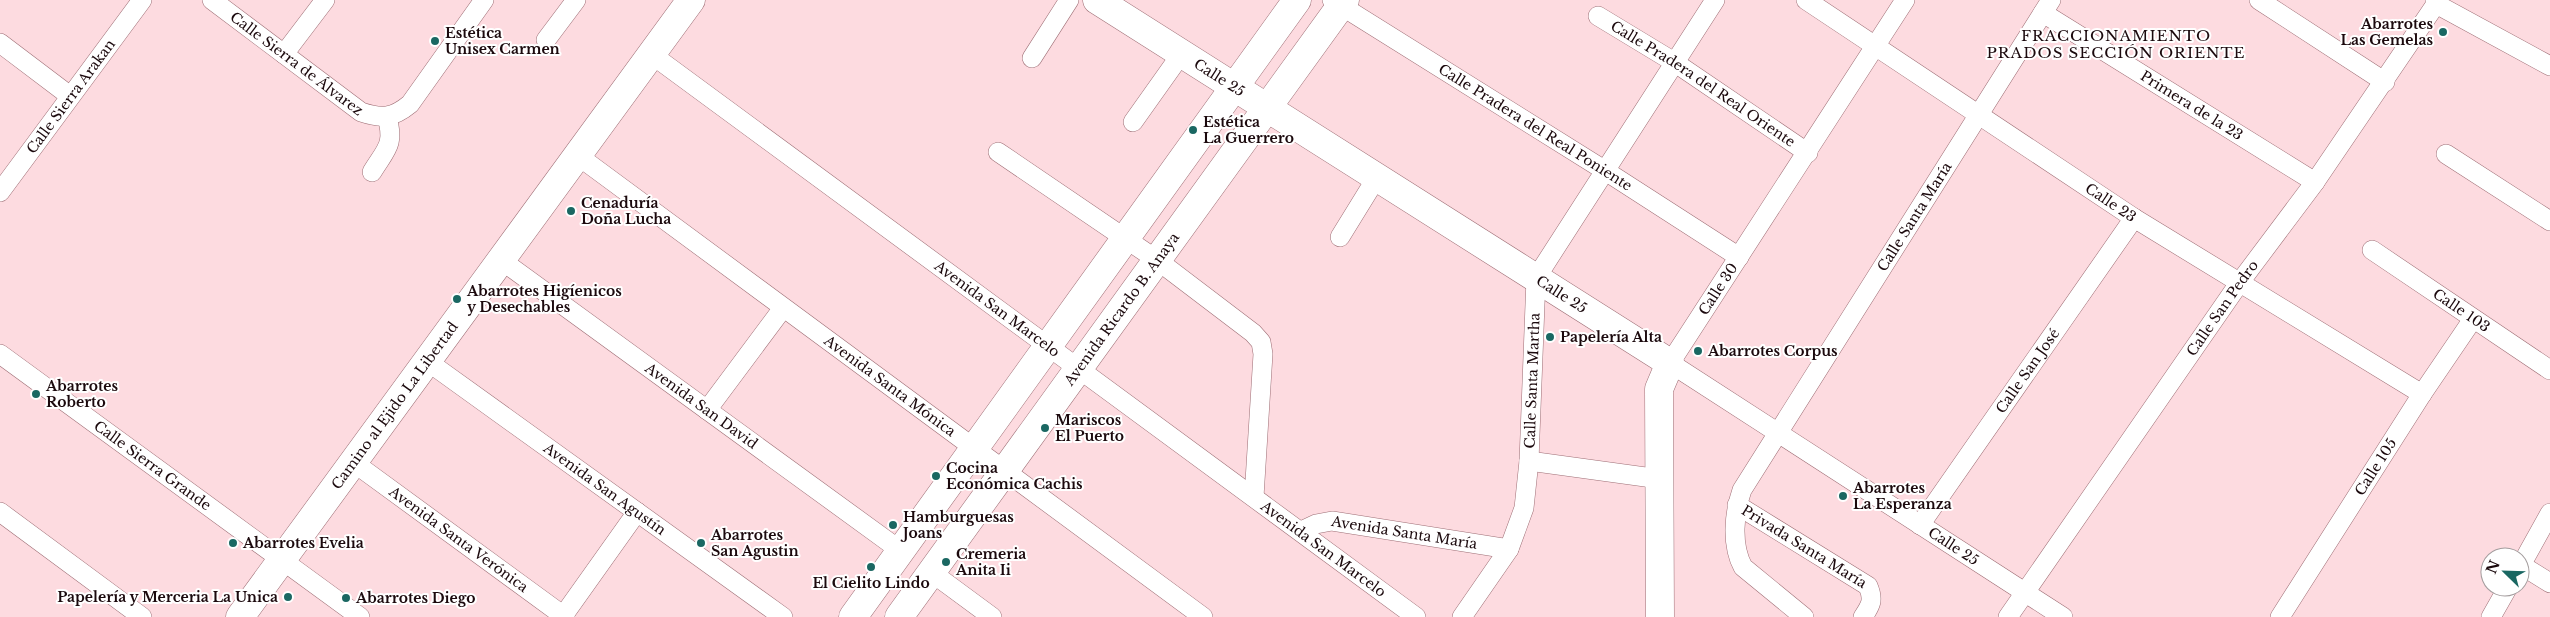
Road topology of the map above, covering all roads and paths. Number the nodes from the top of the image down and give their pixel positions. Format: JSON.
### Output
{"nodes":[{"id":1,"x":142,"y":0,"type":"edge"},
{"id":2,"x":212,"y":0,"type":"edge"},
{"id":3,"x":324,"y":0,"type":"edge"},
{"id":4,"x":484,"y":0,"type":"edge"},
{"id":5,"x":576,"y":0,"type":"edge"},
{"id":6,"x":690,"y":0,"type":"edge"},
{"id":7,"x":1069,"y":0,"type":"edge"},
{"id":8,"x":1097,"y":0,"type":"edge"},
{"id":9,"x":1297,"y":0,"type":"edge"},
{"id":10,"x":1715,"y":0,"type":"edge"},
{"id":11,"x":1806,"y":0,"type":"edge"},
{"id":12,"x":1905,"y":0,"type":"edge"},
{"id":13,"x":2259,"y":0,"type":"edge"},
{"id":14,"x":1339,"y":2,"type":"edge"},
{"id":15,"x":2435,"y":2,"type":"edge"},
{"id":16,"x":2047,"y":6,"type":"edge"},
{"id":17,"x":1598,"y":16,"type":"dead end"},
{"id":18,"x":546,"y":40,"type":"dead end"},
{"id":19,"x":0,"y":43,"type":"edge"},
{"id":20,"x":1875,"y":45,"type":"junction"},
{"id":21,"x":1182,"y":53,"type":"junction"},
{"id":22,"x":284,"y":54,"type":"junction"},
{"id":23,"x":651,"y":54,"type":"junction"},
{"id":24,"x":1032,"y":58,"type":"dead end"},
{"id":25,"x":1674,"y":62,"type":"junction"},
{"id":26,"x":2550,"y":66,"type":"edge"},
{"id":27,"x":2385,"y":82,"type":"junction"},
{"id":28,"x":1235,"y":87,"type":"junction"},
{"id":29,"x":70,"y":96,"type":"junction"},
{"id":30,"x":1267,"y":107,"type":"junction"},
{"id":31,"x":1977,"y":114,"type":"junction"},
{"id":32,"x":387,"y":117,"type":"junction"},
{"id":33,"x":1133,"y":122,"type":"dead end"},
{"id":34,"x":998,"y":152,"type":"dead end"},
{"id":35,"x":1808,"y":153,"type":"junction"},
{"id":36,"x":2446,"y":154,"type":"dead end"},
{"id":37,"x":577,"y":155,"type":"junction"},
{"id":38,"x":1604,"y":170,"type":"junction"},
{"id":39,"x":372,"y":172,"type":"dead end"},
{"id":40,"x":1377,"y":177,"type":"junction"},
{"id":41,"x":2315,"y":182,"type":"junction"},
{"id":42,"x":0,"y":192,"type":"edge"},
{"id":43,"x":2134,"y":218,"type":"junction"},
{"id":44,"x":2550,"y":221,"type":"edge"},
{"id":45,"x":1340,"y":237,"type":"dead end"},
{"id":46,"x":1126,"y":238,"type":"junction"},
{"id":47,"x":2372,"y":250,"type":"dead end"},
{"id":48,"x":1738,"y":257,"type":"junction"},
{"id":49,"x":501,"y":260,"type":"junction"},
{"id":50,"x":1157,"y":260,"type":"junction"},
{"id":51,"x":1536,"y":278,"type":"junction"},
{"id":52,"x":2240,"y":282,"type":"junction"},
{"id":53,"x":783,"y":308,"type":"junction"},
{"id":54,"x":2473,"y":319,"type":"junction"},
{"id":55,"x":1048,"y":346,"type":"junction"},
{"id":56,"x":0,"y":354,"type":"edge"},
{"id":57,"x":427,"y":361,"type":"junction"},
{"id":58,"x":1670,"y":362,"type":"junction"},
{"id":59,"x":1078,"y":369,"type":"junction"},
{"id":60,"x":2550,"y":370,"type":"edge"},
{"id":61,"x":2422,"y":394,"type":"junction"},
{"id":62,"x":707,"y":410,"type":"junction"},
{"id":63,"x":1780,"y":434,"type":"junction"},
{"id":64,"x":974,"y":448,"type":"junction"},
{"id":65,"x":1529,"y":461,"type":"junction"},
{"id":66,"x":353,"y":462,"type":"junction"},
{"id":67,"x":1004,"y":472,"type":"junction"},
{"id":68,"x":1660,"y":479,"type":"junction"},
{"id":69,"x":1254,"y":497,"type":"junction"},
{"id":70,"x":1737,"y":505,"type":"junction"},
{"id":71,"x":0,"y":512,"type":"edge"},
{"id":72,"x":637,"y":512,"type":"junction"},
{"id":73,"x":2550,"y":513,"type":"edge"},
{"id":74,"x":1920,"y":525,"type":"junction"},
{"id":75,"x":1300,"y":530,"type":"junction"},
{"id":76,"x":1509,"y":549,"type":"junction"},
{"id":77,"x":2530,"y":550,"type":"edge"},
{"id":78,"x":900,"y":551,"type":"junction"},
{"id":79,"x":282,"y":559,"type":"junction"},
{"id":80,"x":2530,"y":571,"type":"edge"},
{"id":81,"x":931,"y":572,"type":"junction"},
{"id":82,"x":2550,"y":583,"type":"edge"},
{"id":83,"x":2024,"y":593,"type":"junction"},
{"id":84,"x":2502,"y":597,"type":"edge"},
{"id":85,"x":564,"y":616,"type":"edge"},
{"id":86,"x":142,"y":617,"type":"edge"},
{"id":87,"x":240,"y":617,"type":"edge"},
{"id":88,"x":360,"y":617,"type":"edge"},
{"id":89,"x":783,"y":617,"type":"edge"},
{"id":90,"x":853,"y":617,"type":"edge"},
{"id":91,"x":899,"y":617,"type":"edge"},
{"id":92,"x":992,"y":617,"type":"edge"},
{"id":93,"x":1203,"y":617,"type":"edge"},
{"id":94,"x":1416,"y":617,"type":"edge"},
{"id":95,"x":1462,"y":617,"type":"edge"},
{"id":96,"x":1660,"y":617,"type":"edge"},
{"id":97,"x":1804,"y":617,"type":"edge"},
{"id":98,"x":1863,"y":617,"type":"edge"},
{"id":99,"x":2008,"y":617,"type":"edge"},
{"id":100,"x":2064,"y":617,"type":"edge"},
{"id":101,"x":2280,"y":617,"type":"edge"},
{"id":102,"x":2491,"y":617,"type":"edge"}],
"edges":[{"from":1,"to":29,"type":"street","name":"Calle Sierra Arakan"},
{"from":2,"to":22,"type":"street","name":"Calle Sierra de Álvarez"},
{"from":3,"to":22,"type":"street"},
{"from":4,"to":32,"type":"street"},
{"from":5,"to":18,"type":"street"},
{"from":6,"to":23,"type":"street","name":"Camino al Ejido La Libertad"},
{"from":7,"to":24,"type":"street"},
{"from":8,"to":21,"type":"street","name":"Calle 25"},
{"from":9,"to":28,"type":"street"},
{"from":10,"to":25,"type":"street"},
{"from":11,"to":20,"type":"street","name":"Calle 23"},
{"from":12,"to":20,"type":"street","name":"Calle 30"},
{"from":13,"to":27,"type":"street"},
{"from":14,"to":30,"type":"street","name":"Avenida Ricardo B. Anaya"},
{"from":14,"to":38,"type":"street","name":"Calle Pradera del Real Poniente"},
{"from":15,"to":26,"type":"street"},
{"from":15,"to":27,"type":"street","name":"Calle San Pedro"},
{"from":16,"to":31,"type":"street","name":"Calle Santa María"},
{"from":16,"to":41,"type":"street","name":"Primera de la 23"},
{"from":17,"to":25,"type":"street","name":"Calle Pradera del Real Oriente"},
{"from":19,"to":29,"type":"street"},
{"from":20,"to":31,"type":"street","name":"Calle 23"},
{"from":20,"to":35,"type":"street","name":"Calle 30"},
{"from":21,"to":28,"type":"street","name":"Calle 25"},
{"from":21,"to":33,"type":"street"},
{"from":22,"to":32,"type":"street","name":"Calle Sierra de Álvarez"},
{"from":23,"to":37,"type":"street","name":"Camino al Ejido La Libertad"},
{"from":23,"to":55,"type":"street","name":"Avenida San Marcelo"},
{"from":25,"to":35,"type":"street","name":"Calle Pradera del Real Oriente"},
{"from":25,"to":38,"type":"street"},
{"from":27,"to":41,"type":"street","name":"Calle San Pedro"},
{"from":28,"to":30,"type":"street","name":"Calle 25"},
{"from":28,"to":46,"type":"street"},
{"from":29,"to":42,"type":"street","name":"Calle Sierra Arakan"},
{"from":30,"to":40,"type":"street","name":"Calle 25"},
{"from":30,"to":50,"type":"street","name":"Avenida Ricardo B. Anaya"},
{"from":31,"to":43,"type":"street","name":"Calle 23"},
{"from":31,"to":63,"type":"street","name":"Calle Santa María"},
{"from":32,"to":39,"type":"street"},
{"from":34,"to":46,"type":"street"},
{"from":35,"to":48,"type":"street","name":"Calle 30"},
{"from":36,"to":44,"type":"street"},
{"from":37,"to":49,"type":"street","name":"Camino al Ejido La Libertad"},
{"from":37,"to":53,"type":"street","name":"Avenida Santa Mónica"},
{"from":38,"to":48,"type":"street","name":"Calle Pradera del Real Poniente"},
{"from":38,"to":51,"type":"street"},
{"from":40,"to":45,"type":"street"},
{"from":40,"to":51,"type":"street","name":"Calle 25"},
{"from":41,"to":52,"type":"street","name":"Calle San Pedro"},
{"from":43,"to":52,"type":"street","name":"Calle 23"},
{"from":43,"to":74,"type":"street","name":"Calle San José"},
{"from":46,"to":50,"type":"street"},
{"from":46,"to":55,"type":"street"},
{"from":47,"to":54,"type":"street","name":"Calle 103"},
{"from":48,"to":58,"type":"street","name":"Calle 30"},
{"from":49,"to":57,"type":"street","name":"Camino al Ejido La Libertad"},
{"from":49,"to":62,"type":"street","name":"Avenida San David"},
{"from":50,"to":59,"type":"street","name":"Avenida Ricardo B. Anaya"},
{"from":50,"to":69,"type":"street"},
{"from":51,"to":58,"type":"street","name":"Calle 25"},
{"from":51,"to":65,"type":"street","name":"Calle Santa Martha"},
{"from":52,"to":61,"type":"street","name":"Calle 23"},
{"from":52,"to":83,"type":"street","name":"Calle San Pedro"},
{"from":53,"to":62,"type":"street"},
{"from":53,"to":64,"type":"street","name":"Avenida Santa Mónica"},
{"from":54,"to":60,"type":"street","name":"Calle 103"},
{"from":54,"to":61,"type":"street","name":"Calle 105"},
{"from":55,"to":59,"type":"street","name":"Avenida San Marcelo"},
{"from":55,"to":64,"type":"street"},
{"from":56,"to":79,"type":"street","name":"Calle Sierra Grande"},
{"from":57,"to":66,"type":"street","name":"Camino al Ejido La Libertad"},
{"from":57,"to":72,"type":"street","name":"Avenida San Agustín"},
{"from":58,"to":63,"type":"street","name":"Calle 25"},
{"from":58,"to":68,"type":"street","name":"Calle 30"},
{"from":59,"to":67,"type":"street","name":"Avenida Ricardo B. Anaya"},
{"from":59,"to":69,"type":"street","name":"Avenida San Marcelo"},
{"from":61,"to":101,"type":"street","name":"Calle 105"},
{"from":62,"to":78,"type":"street","name":"Avenida San David"},
{"from":63,"to":70,"type":"street","name":"Privada Santa María"},
{"from":63,"to":74,"type":"street","name":"Calle 25"},
{"from":64,"to":67,"type":"street","name":"Avenida Santa Mónica"},
{"from":64,"to":78,"type":"street"},
{"from":65,"to":68,"type":"street"},
{"from":65,"to":76,"type":"street","name":"Calle Santa Martha"},
{"from":66,"to":79,"type":"street","name":"Camino al Ejido La Libertad"},
{"from":66,"to":85,"type":"street","name":"Avenida Santa Verónica"},
{"from":67,"to":81,"type":"street","name":"Avenida Ricardo B. Anaya"},
{"from":67,"to":93,"type":"street","name":"Avenida Santa Mónica"},
{"from":68,"to":96,"type":"street","name":"Calle 30"},
{"from":69,"to":75,"type":"street","name":"Avenida San Marcelo"},
{"from":70,"to":97,"type":"street","name":"Privada Santa María"},
{"from":70,"to":98,"type":"street","name":"Privada Santa María"},
{"from":71,"to":86,"type":"street"},
{"from":72,"to":85,"type":"street"},
{"from":72,"to":89,"type":"street","name":"Avenida San Agustín"},
{"from":73,"to":77,"type":"street"},
{"from":74,"to":83,"type":"street","name":"Calle 25"},
{"from":75,"to":76,"type":"street","name":"Avenida Santa María"},
{"from":75,"to":94,"type":"street","name":"Avenida San Marcelo"},
{"from":76,"to":95,"type":"street","name":"Calle Santa Martha"},
{"from":78,"to":90,"type":"street"},
{"from":79,"to":87,"type":"street","name":"Camino al Ejido La Libertad"},
{"from":79,"to":88,"type":"street","name":"Calle Sierra Grande"},
{"from":80,"to":82,"type":"street"},
{"from":81,"to":91,"type":"street","name":"Avenida Ricardo B. Anaya"},
{"from":81,"to":92,"type":"street"},
{"from":83,"to":99,"type":"street","name":"Calle San Pedro"},
{"from":83,"to":100,"type":"street","name":"Calle 25"},
{"from":84,"to":102,"type":"street"}]}
